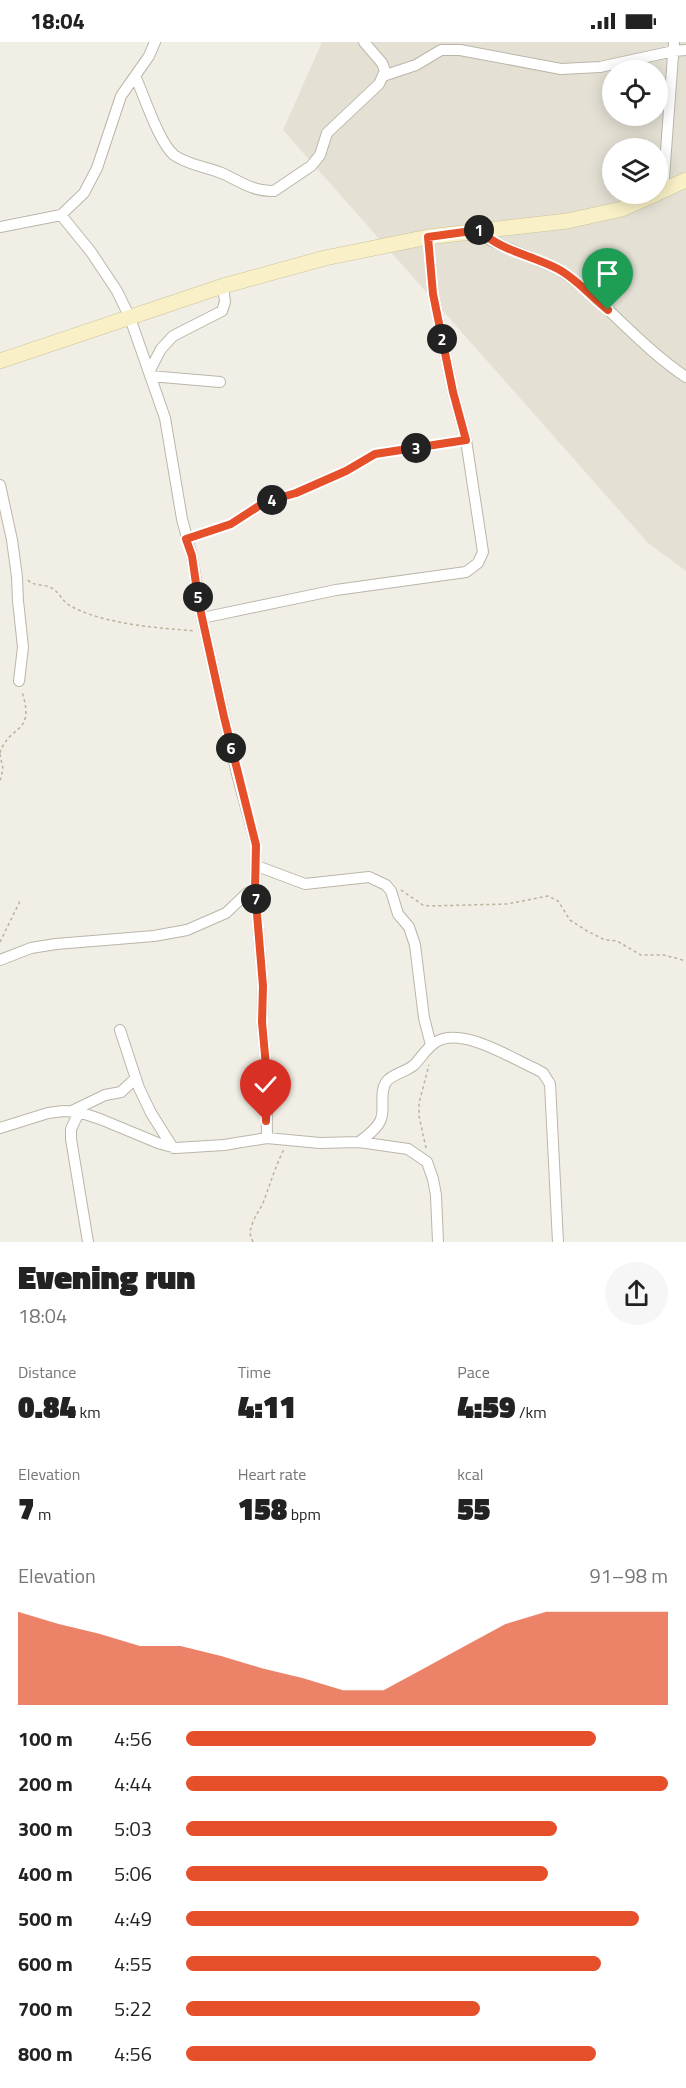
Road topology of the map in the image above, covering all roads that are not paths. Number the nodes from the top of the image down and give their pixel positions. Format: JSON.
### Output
{"nodes":[{"id":1,"x":155,"y":42,"type":"edge"},
{"id":2,"x":364,"y":42,"type":"edge"},
{"id":3,"x":674,"y":46,"type":"edge"},
{"id":4,"x":686,"y":50,"type":"edge"},
{"id":5,"x":135,"y":76,"type":"junction"},
{"id":6,"x":383,"y":76,"type":"junction"},
{"id":7,"x":665,"y":138,"type":"edge"},
{"id":8,"x":686,"y":180,"type":"edge"},
{"id":9,"x":668,"y":188,"type":"edge"},
{"id":10,"x":633,"y":204,"type":"edge"},
{"id":11,"x":61,"y":214,"type":"junction"},
{"id":12,"x":0,"y":227,"type":"edge"},
{"id":13,"x":479,"y":230,"type":"junction"},
{"id":14,"x":428,"y":237,"type":"junction"},
{"id":15,"x":223,"y":286,"type":"junction"},
{"id":16,"x":130,"y":318,"type":"junction"},
{"id":17,"x":0,"y":361,"type":"edge"},
{"id":18,"x":150,"y":374,"type":"junction"},
{"id":19,"x":686,"y":377,"type":"edge"},
{"id":20,"x":220,"y":382,"type":"dead end"},
{"id":21,"x":0,"y":485,"type":"edge"},
{"id":22,"x":201,"y":618,"type":"junction"},
{"id":23,"x":19,"y":681,"type":"road end"},
{"id":24,"x":256,"y":866,"type":"junction"},
{"id":25,"x":255,"y":890,"type":"junction"},
{"id":26,"x":0,"y":960,"type":"edge"},
{"id":27,"x":120,"y":1030,"type":"dead end"},
{"id":28,"x":428,"y":1048,"type":"junction"},
{"id":29,"x":136,"y":1078,"type":"junction"},
{"id":30,"x":75,"y":1112,"type":"junction"},
{"id":31,"x":0,"y":1128,"type":"edge"},
{"id":32,"x":267,"y":1138,"type":"junction"},
{"id":33,"x":359,"y":1143,"type":"junction"},
{"id":34,"x":173,"y":1148,"type":"junction"},
{"id":35,"x":88,"y":1242,"type":"edge"},
{"id":36,"x":438,"y":1242,"type":"edge"},
{"id":37,"x":558,"y":1242,"type":"edge"}],
"edges":[{"from":1,"to":5,"type":"street"},
{"from":2,"to":6,"type":"street"},
{"from":3,"to":4,"type":"street"},
{"from":3,"to":6,"type":"street"},
{"from":3,"to":7,"type":"street"},
{"from":5,"to":6,"type":"street"},
{"from":5,"to":11,"type":"street"},
{"from":8,"to":9,"type":"main road"},
{"from":10,"to":13,"type":"main road"},
{"from":11,"to":12,"type":"street"},
{"from":11,"to":16,"type":"street"},
{"from":13,"to":14,"type":"main road"},
{"from":13,"to":19,"type":"street"},
{"from":14,"to":15,"type":"main road"},
{"from":14,"to":22,"type":"street"},
{"from":15,"to":16,"type":"main road"},
{"from":15,"to":18,"type":"street"},
{"from":16,"to":17,"type":"main road"},
{"from":16,"to":18,"type":"street"},
{"from":18,"to":20,"type":"street"},
{"from":18,"to":22,"type":"street"},
{"from":21,"to":23,"type":"street"},
{"from":22,"to":24,"type":"street"},
{"from":24,"to":25,"type":"street"},
{"from":24,"to":28,"type":"street"},
{"from":25,"to":26,"type":"street"},
{"from":25,"to":32,"type":"street"},
{"from":27,"to":29,"type":"street"},
{"from":28,"to":33,"type":"street"},
{"from":28,"to":37,"type":"street"},
{"from":29,"to":30,"type":"street"},
{"from":29,"to":34,"type":"street"},
{"from":30,"to":31,"type":"street"},
{"from":30,"to":34,"type":"street"},
{"from":30,"to":35,"type":"street"},
{"from":32,"to":33,"type":"street"},
{"from":32,"to":34,"type":"street"},
{"from":33,"to":36,"type":"street"}]}
